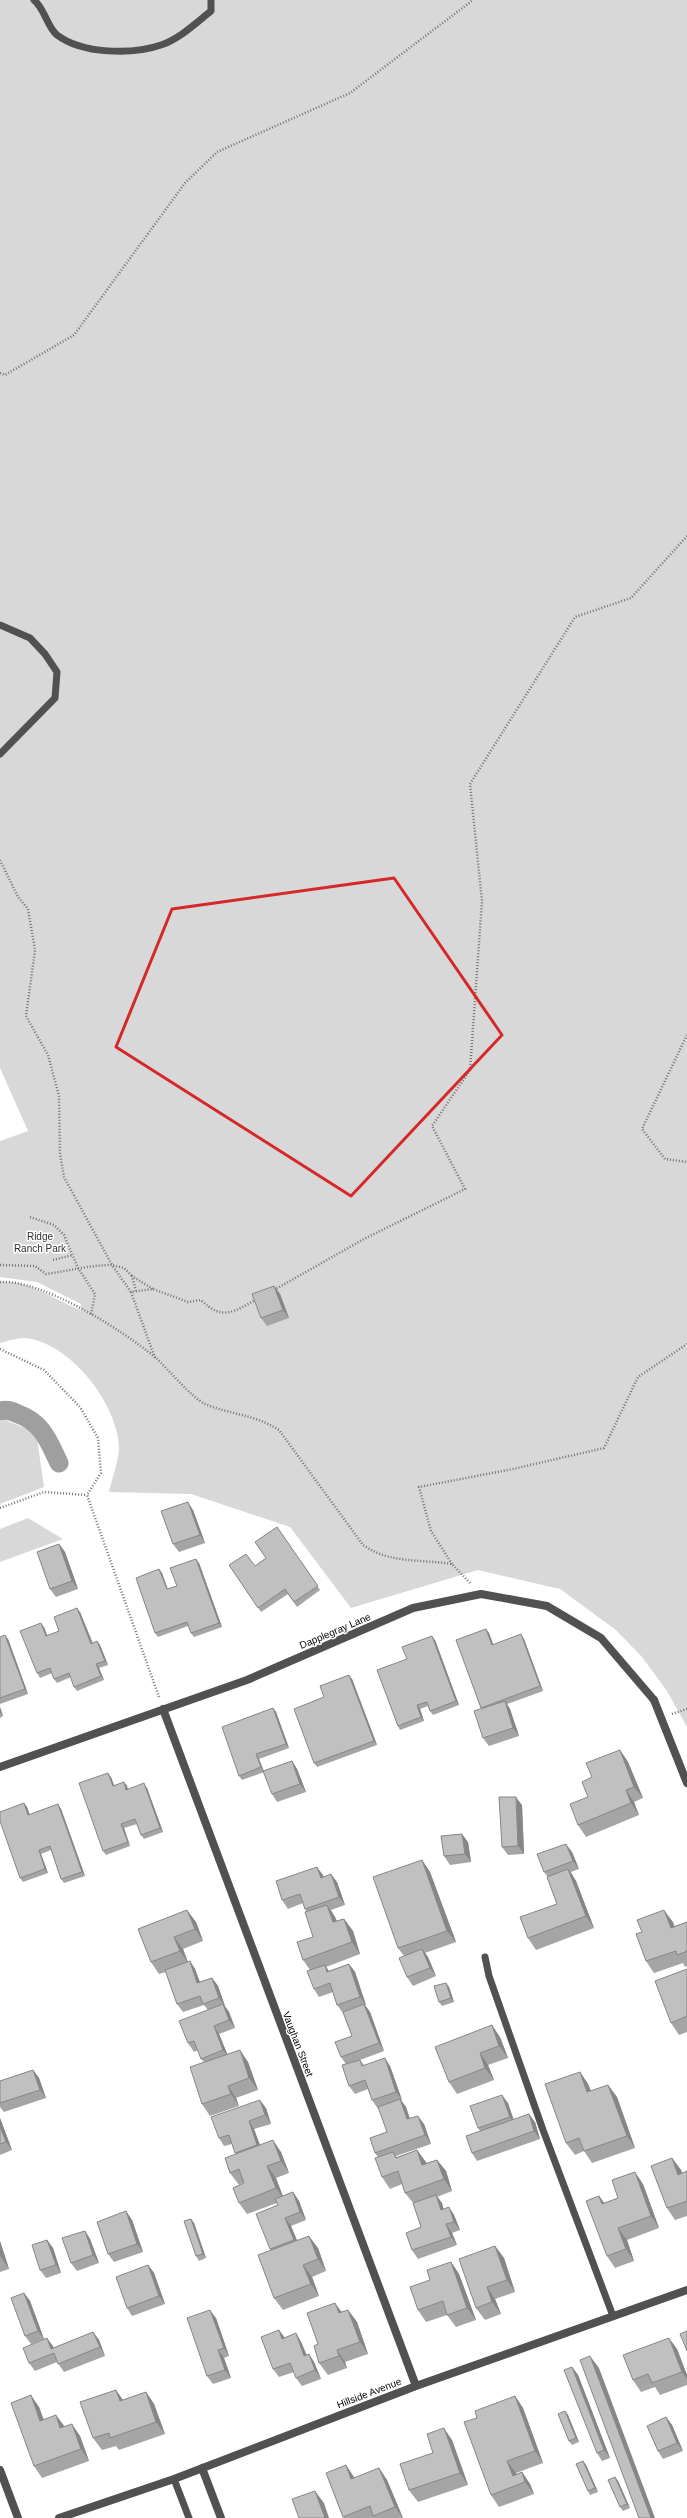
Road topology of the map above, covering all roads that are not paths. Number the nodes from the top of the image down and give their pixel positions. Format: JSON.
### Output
{"nodes":[{"id":1,"x":34,"y":0,"type":"edge"},
{"id":2,"x":211,"y":0,"type":"edge"},
{"id":3,"x":0,"y":625,"type":"edge"},
{"id":4,"x":0,"y":754,"type":"edge"},
{"id":5,"x":163,"y":1709,"type":"junction"},
{"id":6,"x":0,"y":1768,"type":"edge"},
{"id":7,"x":687,"y":1783,"type":"edge"},
{"id":8,"x":485,"y":1956,"type":"dead end"},
{"id":9,"x":687,"y":2290,"type":"edge"},
{"id":10,"x":613,"y":2316,"type":"junction"},
{"id":11,"x":416,"y":2386,"type":"junction"},
{"id":12,"x":202,"y":2468,"type":"junction"},
{"id":13,"x":0,"y":2470,"type":"edge"},
{"id":14,"x":174,"y":2479,"type":"junction"},
{"id":15,"x":18,"y":2518,"type":"edge"},
{"id":16,"x":62,"y":2518,"type":"edge"},
{"id":17,"x":189,"y":2518,"type":"edge"},
{"id":18,"x":221,"y":2518,"type":"edge"}],
"edges":[{"from":1,"to":2,"type":"lane"},
{"from":3,"to":4,"type":"lane"},
{"from":5,"to":6,"type":"street","name":"Dapplegray Lane"},
{"from":5,"to":7,"type":"street","name":"Dapplegray Lane"},
{"from":5,"to":11,"type":"street","name":"Vaughan Street"},
{"from":8,"to":10,"type":"lane"},
{"from":9,"to":10,"type":"street","name":"Hillside Avenue"},
{"from":10,"to":11,"type":"street","name":"Hillside Avenue"},
{"from":11,"to":12,"type":"street","name":"Hillside Avenue"},
{"from":12,"to":14,"type":"street","name":"Hillside Avenue"},
{"from":12,"to":18,"type":"street"},
{"from":13,"to":15,"type":"street"},
{"from":14,"to":16,"type":"street","name":"Hillside Avenue"},
{"from":14,"to":17,"type":"lane"}]}
